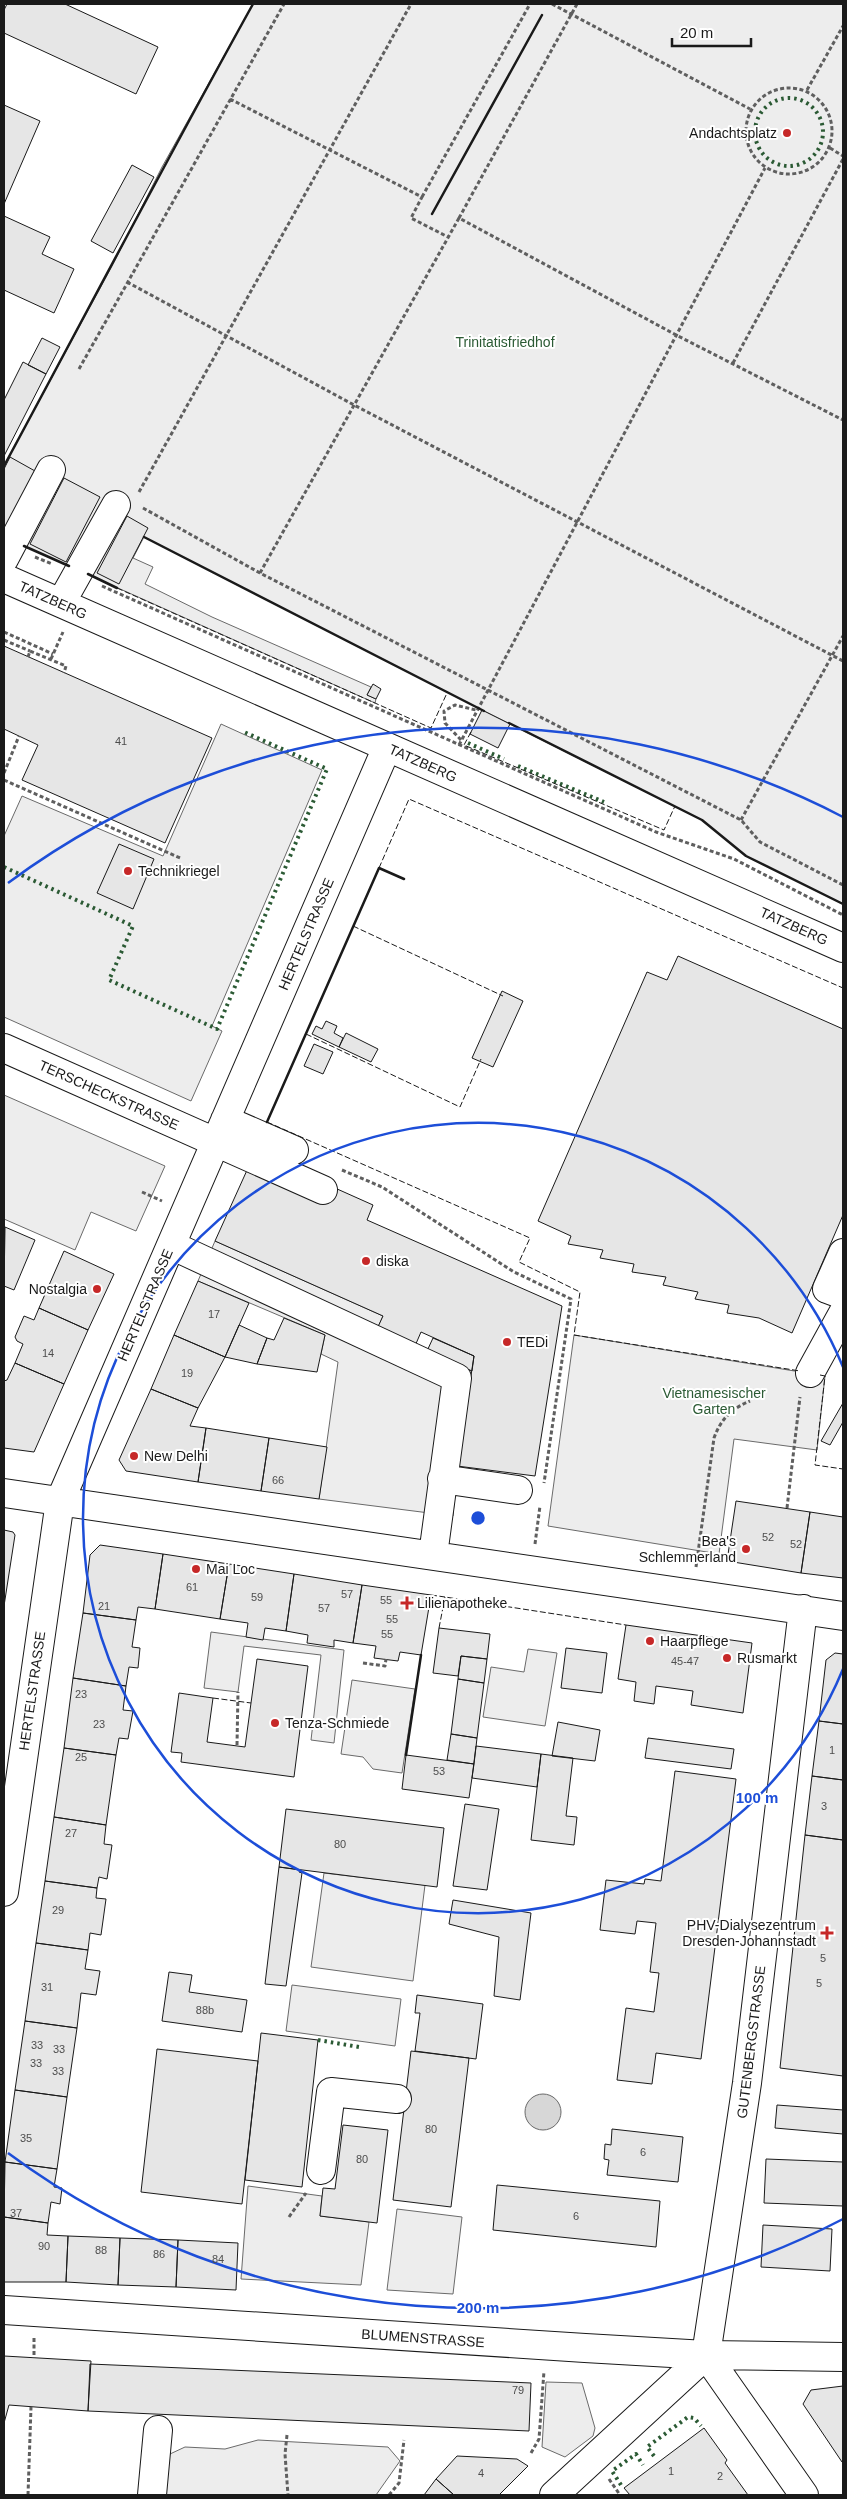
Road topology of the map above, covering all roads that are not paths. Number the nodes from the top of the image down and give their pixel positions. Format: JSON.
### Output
{"nodes":[{"id":1,"x":51,"y":470,"type":"dead end"},
{"id":2,"x":131,"y":502,"type":"road end"},
{"id":3,"x":7,"y":553,"type":"edge"},
{"id":4,"x":4,"y":578,"type":"edge"},
{"id":5,"x":61,"y":604,"type":"junction"},
{"id":6,"x":387,"y":747,"type":"junction"},
{"id":7,"x":843,"y":948,"type":"edge"},
{"id":8,"x":4,"y":1048,"type":"edge"},
{"id":9,"x":220,"y":1131,"type":"junction"},
{"id":10,"x":294,"y":1150,"type":"dead end"},
{"id":11,"x":331,"y":1179,"type":"road end"},
{"id":12,"x":171,"y":1245,"type":"junction"},
{"id":13,"x":843,"y":1253,"type":"edge"},
{"id":14,"x":843,"y":1295,"type":"edge"},
{"id":15,"x":843,"y":1312,"type":"edge"},
{"id":16,"x":810,"y":1373,"type":"road end"},
{"id":17,"x":442,"y":1480,"type":"junction"},
{"id":18,"x":4,"y":1493,"type":"edge"},
{"id":19,"x":534,"y":1495,"type":"road end"},
{"id":20,"x":60,"y":1501,"type":"junction"},
{"id":21,"x":433,"y":1555,"type":"junction"},
{"id":22,"x":803,"y":1609,"type":"junction"},
{"id":23,"x":843,"y":1616,"type":"edge"},
{"id":24,"x":4,"y":1892,"type":"edge"},
{"id":25,"x":396,"y":2099,"type":"dead end"},
{"id":26,"x":321,"y":2170,"type":"dead end"},
{"id":27,"x":4,"y":2310,"type":"edge"},
{"id":28,"x":706,"y":2355,"type":"junction"},
{"id":29,"x":843,"y":2357,"type":"edge"},
{"id":30,"x":158,"y":2430,"type":"dead end"},
{"id":31,"x":152,"y":2495,"type":"edge"},
{"id":32,"x":554,"y":2495,"type":"edge"},
{"id":33,"x":804,"y":2495,"type":"edge"}],
"edges":[{"from":1,"to":3,"type":"street"},
{"from":2,"to":5,"type":"street"},
{"from":4,"to":5,"type":"street","name":"TATZBERG"},
{"from":5,"to":6,"type":"street","name":"TATZBERG"},
{"from":6,"to":7,"type":"street","name":"TATZBERG"},
{"from":6,"to":9,"type":"street","name":"HERTELSTRASSE"},
{"from":8,"to":9,"type":"street","name":"TERSCHECKSTRASSE"},
{"from":9,"to":10,"type":"street"},
{"from":9,"to":11,"type":"street"},
{"from":9,"to":12,"type":"street","name":"HERTELSTRASSE"},
{"from":12,"to":17,"type":"street"},
{"from":12,"to":20,"type":"street","name":"HERTELSTRASSE"},
{"from":13,"to":14,"type":"street"},
{"from":15,"to":16,"type":"street"},
{"from":17,"to":19,"type":"street"},
{"from":17,"to":21,"type":"street"},
{"from":18,"to":20,"type":"street"},
{"from":20,"to":21,"type":"street"},
{"from":20,"to":24,"type":"street","name":"HERTELSTRASSE"},
{"from":21,"to":22,"type":"street"},
{"from":22,"to":23,"type":"street"},
{"from":22,"to":28,"type":"street","name":"GUTENBERGSTRASSE"},
{"from":25,"to":26,"type":"street"},
{"from":27,"to":28,"type":"street","name":"BLUMENSTRASSE"},
{"from":28,"to":29,"type":"street","name":"BLUMENSTRASSE"},
{"from":28,"to":32,"type":"street"},
{"from":28,"to":33,"type":"street"},
{"from":30,"to":31,"type":"street"}]}
